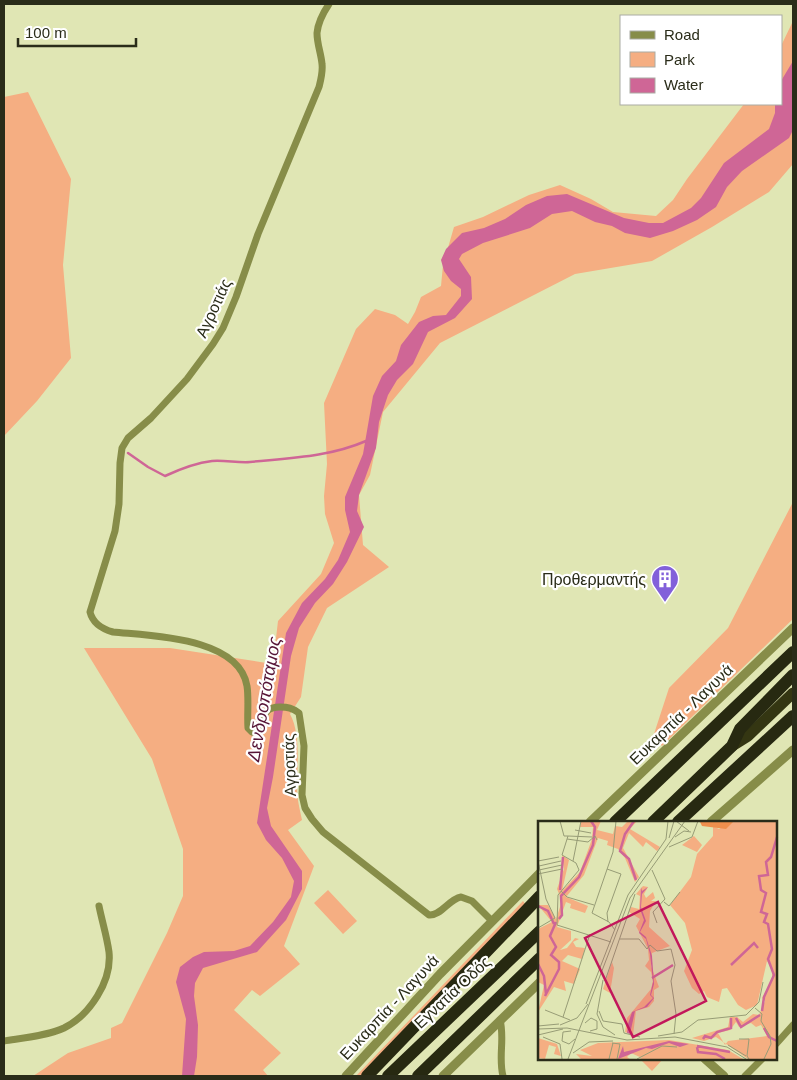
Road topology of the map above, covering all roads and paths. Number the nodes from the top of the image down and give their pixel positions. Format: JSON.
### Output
{"nodes":[{"id":1,"x":329,"y":4,"type":"edge"},
{"id":2,"x":793,"y":628,"type":"edge"},
{"id":3,"x":793,"y":652,"type":"edge"},
{"id":4,"x":793,"y":675,"type":"edge"},
{"id":5,"x":793,"y":693,"type":"edge"},
{"id":6,"x":793,"y":716,"type":"edge"},
{"id":7,"x":732,"y":746,"type":"junction"},
{"id":8,"x":793,"y":750,"type":"edge"},
{"id":9,"x":591,"y":821,"type":"edge"},
{"id":10,"x":616,"y":821,"type":"edge"},
{"id":11,"x":654,"y":821,"type":"edge"},
{"id":12,"x":679,"y":821,"type":"edge"},
{"id":13,"x":712,"y":821,"type":"edge"},
{"id":14,"x":538,"y":875,"type":"edge"},
{"id":15,"x":538,"y":898,"type":"edge"},
{"id":16,"x":99,"y":906,"type":"dead end"},
{"id":17,"x":492,"y":920,"type":"junction"},
{"id":18,"x":538,"y":933,"type":"edge"},
{"id":19,"x":538,"y":960,"type":"edge"},
{"id":20,"x":538,"y":984,"type":"edge"},
{"id":21,"x":500,"y":1020,"type":"junction"},
{"id":22,"x":793,"y":1025,"type":"edge"},
{"id":23,"x":4,"y":1041,"type":"edge"},
{"id":24,"x":777,"y":1043,"type":"edge"},
{"id":25,"x":705,"y":1060,"type":"edge"},
{"id":26,"x":761,"y":1060,"type":"edge"},
{"id":27,"x":346,"y":1076,"type":"edge"},
{"id":28,"x":367,"y":1076,"type":"edge"},
{"id":29,"x":388,"y":1076,"type":"edge"},
{"id":30,"x":418,"y":1076,"type":"edge"},
{"id":31,"x":443,"y":1076,"type":"edge"},
{"id":32,"x":503,"y":1076,"type":"edge"},
{"id":33,"x":724,"y":1076,"type":"edge"},
{"id":34,"x":745,"y":1076,"type":"edge"}],
"edges":[{"from":1,"to":17,"type":"street","name":"Αγροτιάς"},
{"from":2,"to":9,"type":"street","name":"Ευκαρπία - Λαγυνά"},
{"from":3,"to":10,"type":"highway"},
{"from":4,"to":7,"type":"highway"},
{"from":5,"to":7,"type":"highway"},
{"from":6,"to":12,"type":"highway"},
{"from":7,"to":11,"type":"highway"},
{"from":8,"to":13,"type":"street"},
{"from":14,"to":17,"type":"street","name":"Ευκαρπία - Λαγυνά"},
{"from":15,"to":28,"type":"highway"},
{"from":16,"to":23,"type":"street"},
{"from":17,"to":27,"type":"street","name":"Ευκαρπία - Λαγυνά"},
{"from":18,"to":29,"type":"highway","name":"Εγνατία Οδός"},
{"from":19,"to":30,"type":"highway"},
{"from":20,"to":21,"type":"street"},
{"from":21,"to":31,"type":"street"},
{"from":21,"to":32,"type":"street"},
{"from":22,"to":24,"type":"street"},
{"from":25,"to":33,"type":"street"},
{"from":26,"to":34,"type":"street"}]}
